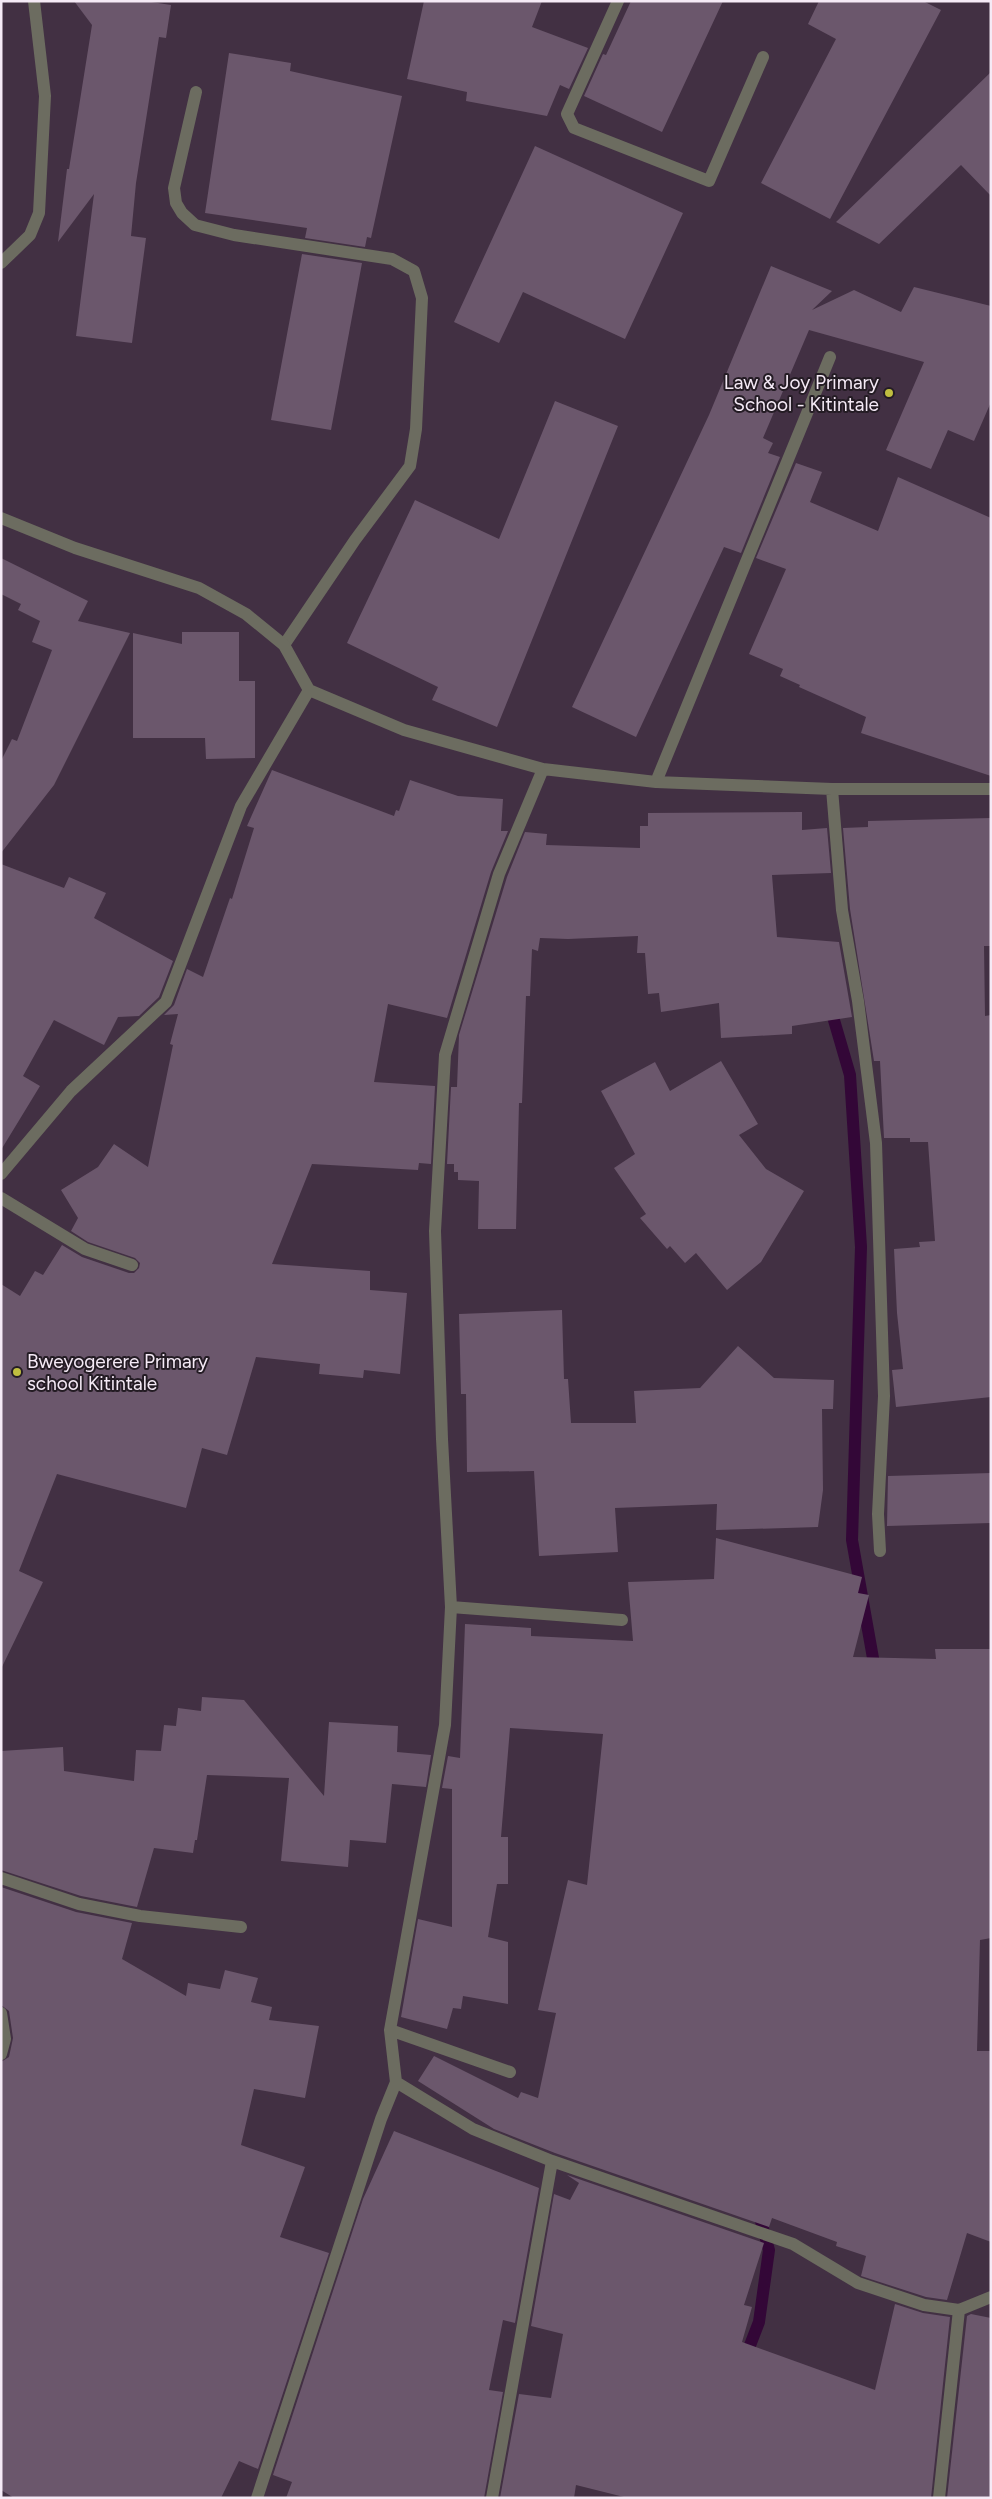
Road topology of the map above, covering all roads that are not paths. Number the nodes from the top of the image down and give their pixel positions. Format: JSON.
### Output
{"nodes":[{"id":1,"x":34,"y":1,"type":"edge"},
{"id":2,"x":618,"y":1,"type":"edge"},
{"id":3,"x":764,"y":57,"type":"dead end"},
{"id":4,"x":196,"y":92,"type":"dead end"},
{"id":5,"x":1,"y":263,"type":"edge"},
{"id":6,"x":830,"y":357,"type":"dead end"},
{"id":7,"x":1,"y":518,"type":"edge"},
{"id":8,"x":284,"y":645,"type":"junction"},
{"id":9,"x":310,"y":690,"type":"junction"},
{"id":10,"x":543,"y":768,"type":"junction"},
{"id":11,"x":656,"y":782,"type":"junction"},
{"id":12,"x":832,"y":789,"type":"junction"},
{"id":13,"x":991,"y":789,"type":"edge"},
{"id":14,"x":1,"y":1174,"type":"edge"},
{"id":15,"x":1,"y":1198,"type":"edge"},
{"id":16,"x":132,"y":1265,"type":"dead end"},
{"id":17,"x":880,"y":1551,"type":"dead end"},
{"id":18,"x":450,"y":1607,"type":"junction"},
{"id":19,"x":622,"y":1620,"type":"dead end"},
{"id":20,"x":1,"y":1878,"type":"edge"},
{"id":21,"x":241,"y":1928,"type":"dead end"},
{"id":22,"x":1,"y":2014,"type":"edge"},
{"id":23,"x":390,"y":2030,"type":"junction"},
{"id":24,"x":1,"y":2054,"type":"edge"},
{"id":25,"x":510,"y":2072,"type":"dead end"},
{"id":26,"x":396,"y":2082,"type":"junction"},
{"id":27,"x":552,"y":2161,"type":"junction"},
{"id":28,"x":991,"y":2297,"type":"edge"},
{"id":29,"x":959,"y":2310,"type":"junction"},
{"id":30,"x":257,"y":2498,"type":"edge"},
{"id":31,"x":492,"y":2498,"type":"edge"},
{"id":32,"x":939,"y":2498,"type":"edge"}],
"edges":[{"from":1,"to":5,"type":"street"},
{"from":2,"to":3,"type":"street"},
{"from":4,"to":8,"type":"street"},
{"from":6,"to":11,"type":"street"},
{"from":7,"to":8,"type":"street"},
{"from":8,"to":9,"type":"street"},
{"from":9,"to":10,"type":"street"},
{"from":9,"to":14,"type":"street"},
{"from":10,"to":11,"type":"street"},
{"from":10,"to":18,"type":"street"},
{"from":11,"to":12,"type":"street"},
{"from":12,"to":13,"type":"street"},
{"from":12,"to":17,"type":"street"},
{"from":15,"to":16,"type":"street"},
{"from":18,"to":19,"type":"street"},
{"from":18,"to":23,"type":"street"},
{"from":20,"to":21,"type":"street"},
{"from":22,"to":24,"type":"street"},
{"from":23,"to":25,"type":"street"},
{"from":23,"to":26,"type":"street"},
{"from":26,"to":27,"type":"street"},
{"from":26,"to":30,"type":"street"},
{"from":27,"to":29,"type":"street"},
{"from":27,"to":31,"type":"street"},
{"from":28,"to":29,"type":"street"},
{"from":29,"to":32,"type":"street"}]}
